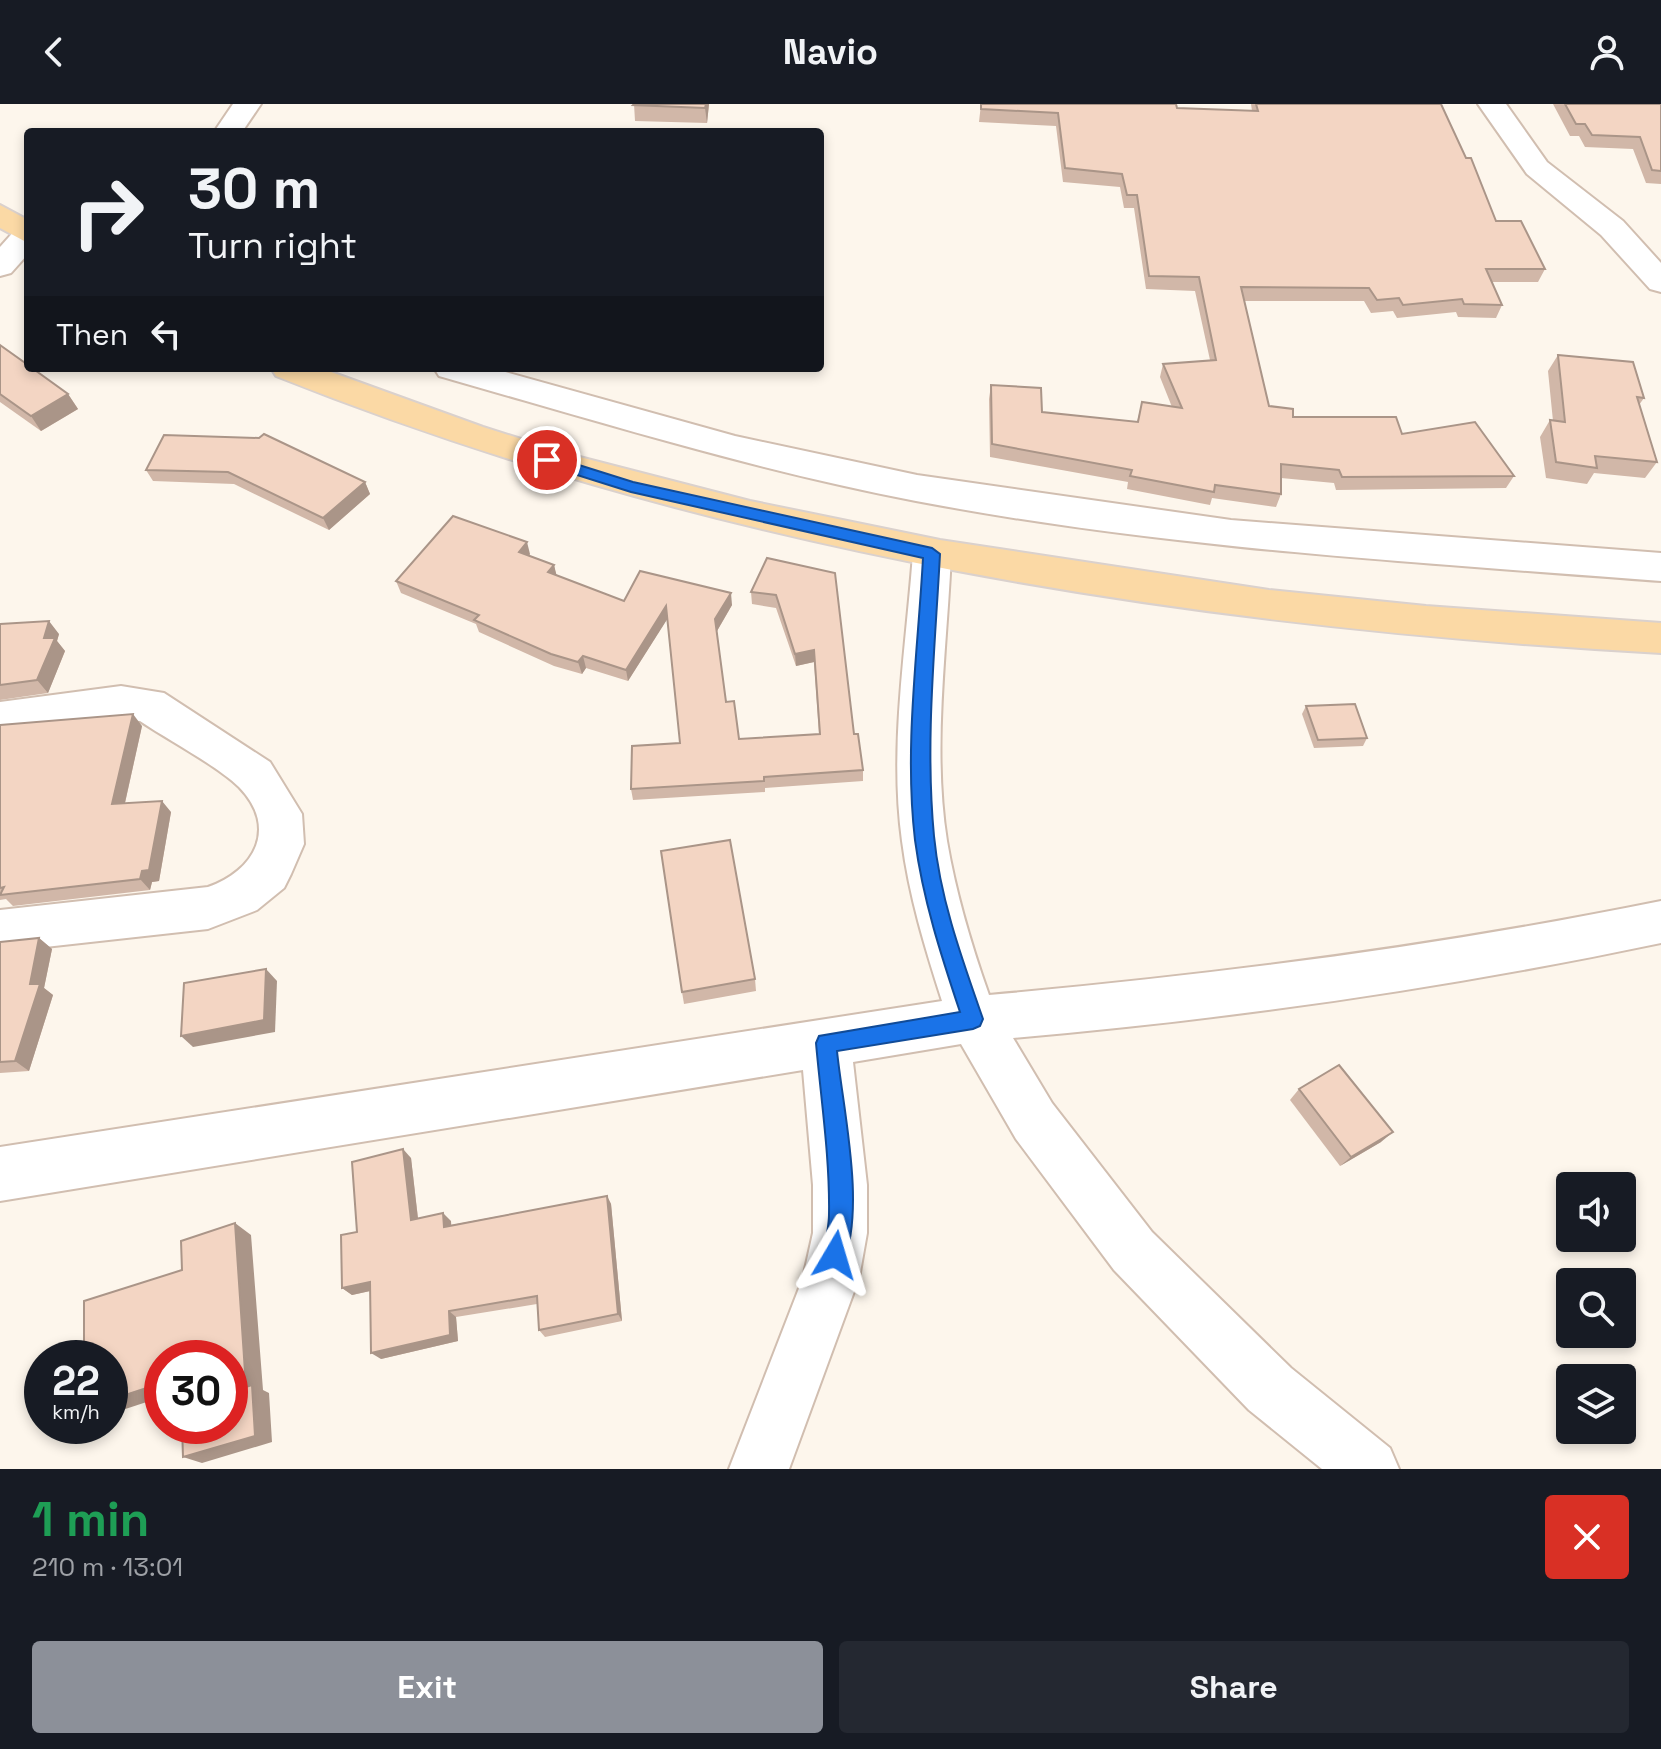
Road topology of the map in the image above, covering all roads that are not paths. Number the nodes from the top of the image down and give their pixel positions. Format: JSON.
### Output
{"nodes":[{"id":1,"x":247,"y":104,"type":"edge"},
{"id":2,"x":1492,"y":104,"type":"edge"},
{"id":3,"x":231,"y":128,"type":"edge"},
{"id":4,"x":0,"y":214,"type":"edge"},
{"id":5,"x":24,"y":231,"type":"edge"},
{"id":6,"x":24,"y":239,"type":"edge"},
{"id":7,"x":0,"y":266,"type":"edge"},
{"id":8,"x":1661,"y":282,"type":"edge"},
{"id":9,"x":297,"y":372,"type":"edge"},
{"id":10,"x":465,"y":372,"type":"edge"},
{"id":11,"x":932,"y":554,"type":"junction"},
{"id":12,"x":1661,"y":567,"type":"edge"},
{"id":13,"x":1661,"y":638,"type":"edge"},
{"id":14,"x":0,"y":719,"type":"edge"},
{"id":15,"x":1661,"y":922,"type":"edge"},
{"id":16,"x":0,"y":931,"type":"edge"},
{"id":17,"x":973,"y":1019,"type":"junction"},
{"id":18,"x":826,"y":1043,"type":"junction"},
{"id":19,"x":0,"y":1174,"type":"edge"},
{"id":20,"x":759,"y":1469,"type":"edge"},
{"id":21,"x":1369,"y":1469,"type":"edge"}],
"edges":[{"from":1,"to":3,"type":"street"},
{"from":2,"to":8,"type":"street"},
{"from":4,"to":5,"type":"main road"},
{"from":6,"to":7,"type":"street"},
{"from":9,"to":11,"type":"main road"},
{"from":10,"to":12,"type":"street"},
{"from":11,"to":13,"type":"main road"},
{"from":11,"to":17,"type":"street"},
{"from":14,"to":16,"type":"street"},
{"from":15,"to":17,"type":"street"},
{"from":17,"to":18,"type":"street"},
{"from":17,"to":21,"type":"street"},
{"from":18,"to":19,"type":"street"},
{"from":18,"to":20,"type":"street"}]}
